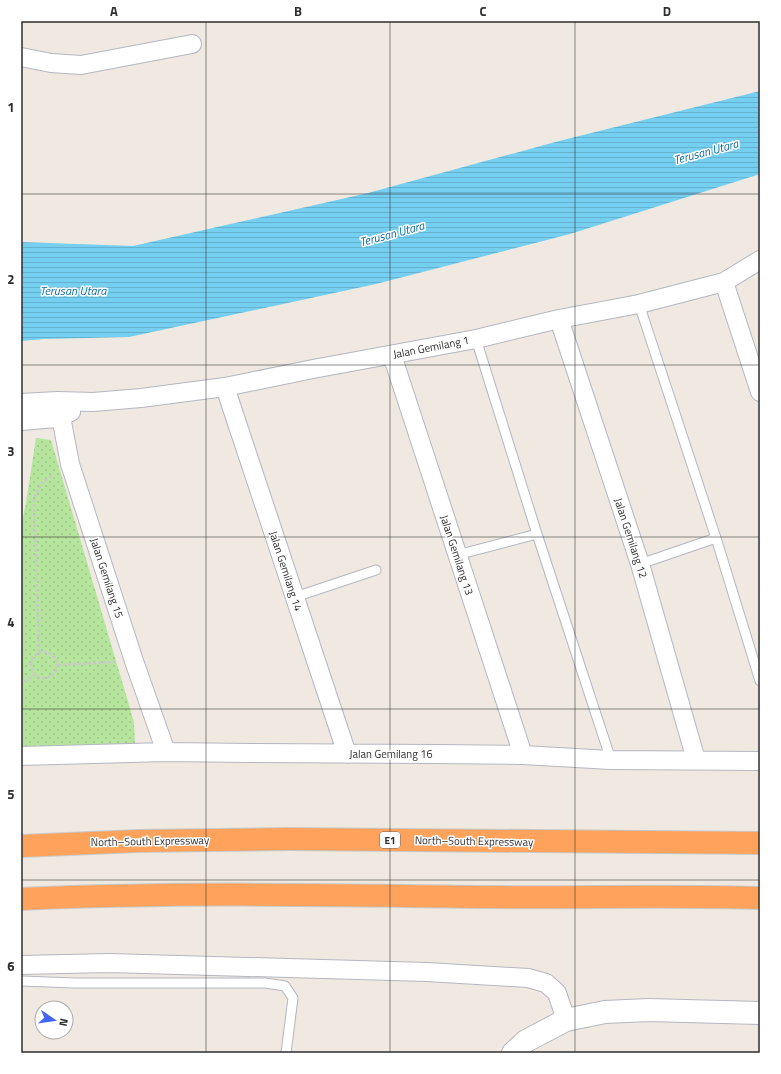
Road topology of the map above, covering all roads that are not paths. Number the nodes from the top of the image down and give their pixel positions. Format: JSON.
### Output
{"nodes":[{"id":1,"x":192,"y":44,"type":"dead end"},
{"id":2,"x":21,"y":57,"type":"edge"},
{"id":3,"x":760,"y":260,"type":"edge"},
{"id":4,"x":724,"y":282,"type":"junction"},
{"id":5,"x":639,"y":304,"type":"junction"},
{"id":6,"x":559,"y":319,"type":"junction"},
{"id":7,"x":476,"y":339,"type":"junction"},
{"id":8,"x":392,"y":355,"type":"junction"},
{"id":9,"x":225,"y":387,"type":"junction"},
{"id":10,"x":760,"y":392,"type":"edge"},
{"id":11,"x":21,"y":403,"type":"edge"},
{"id":12,"x":59,"y":409,"type":"junction"},
{"id":13,"x":21,"y":421,"type":"edge"},
{"id":14,"x":537,"y":534,"type":"junction"},
{"id":15,"x":716,"y":538,"type":"junction"},
{"id":16,"x":457,"y":555,"type":"junction"},
{"id":17,"x":640,"y":564,"type":"junction"},
{"id":18,"x":376,"y":570,"type":"dead end"},
{"id":19,"x":295,"y":597,"type":"junction"},
{"id":20,"x":760,"y":681,"type":"edge"},
{"id":21,"x":166,"y":752,"type":"junction"},
{"id":22,"x":347,"y":754,"type":"junction"},
{"id":23,"x":523,"y":755,"type":"junction"},
{"id":24,"x":21,"y":756,"type":"edge"},
{"id":25,"x":611,"y":760,"type":"junction"},
{"id":26,"x":696,"y":760,"type":"junction"},
{"id":27,"x":760,"y":761,"type":"edge"},
{"id":28,"x":760,"y":843,"type":"edge"},
{"id":29,"x":21,"y":846,"type":"edge"},
{"id":30,"x":760,"y":898,"type":"edge"},
{"id":31,"x":21,"y":899,"type":"edge"},
{"id":32,"x":21,"y":965,"type":"edge"},
{"id":33,"x":21,"y":981,"type":"edge"},
{"id":34,"x":760,"y":1013,"type":"edge"},
{"id":35,"x":566,"y":1020,"type":"junction"},
{"id":36,"x":286,"y":1053,"type":"edge"},
{"id":37,"x":513,"y":1053,"type":"edge"}],
"edges":[{"from":1,"to":2,"type":"street"},
{"from":3,"to":4,"type":"street","name":"Jalan Gemilang 1"},
{"from":4,"to":5,"type":"street","name":"Jalan Gemilang 1"},
{"from":4,"to":10,"type":"street"},
{"from":5,"to":6,"type":"street","name":"Jalan Gemilang 1"},
{"from":5,"to":15,"type":"lane"},
{"from":6,"to":7,"type":"street","name":"Jalan Gemilang 1"},
{"from":6,"to":17,"type":"street","name":"Jalan Gemilang 12"},
{"from":7,"to":8,"type":"street","name":"Jalan Gemilang 1"},
{"from":7,"to":14,"type":"lane"},
{"from":8,"to":9,"type":"street","name":"Jalan Gemilang 1"},
{"from":8,"to":16,"type":"street","name":"Jalan Gemilang 13"},
{"from":9,"to":12,"type":"street","name":"Jalan Gemilang 1"},
{"from":9,"to":19,"type":"street","name":"Jalan Gemilang 14"},
{"from":11,"to":12,"type":"street"},
{"from":12,"to":13,"type":"street"},
{"from":12,"to":21,"type":"street","name":"Jalan Gemilang 15"},
{"from":14,"to":16,"type":"lane"},
{"from":14,"to":25,"type":"lane"},
{"from":15,"to":17,"type":"lane"},
{"from":15,"to":20,"type":"lane"},
{"from":16,"to":23,"type":"street","name":"Jalan Gemilang 13"},
{"from":17,"to":26,"type":"street","name":"Jalan Gemilang 12"},
{"from":18,"to":19,"type":"lane"},
{"from":19,"to":22,"type":"street","name":"Jalan Gemilang 14"},
{"from":21,"to":22,"type":"street","name":"Jalan Gemilang 16"},
{"from":21,"to":24,"type":"street","name":"Jalan Gemilang 16"},
{"from":22,"to":23,"type":"street","name":"Jalan Gemilang 16"},
{"from":23,"to":25,"type":"street","name":"Jalan Gemilang 16"},
{"from":25,"to":26,"type":"street","name":"Jalan Gemilang 16"},
{"from":26,"to":27,"type":"street","name":"Jalan Gemilang 16"},
{"from":28,"to":29,"type":"highway","name":"North–South Expressway","number":"E1"},
{"from":30,"to":31,"type":"highway"},
{"from":32,"to":35,"type":"street"},
{"from":33,"to":36,"type":"lane"},
{"from":34,"to":35,"type":"street"},
{"from":35,"to":37,"type":"street"}]}
